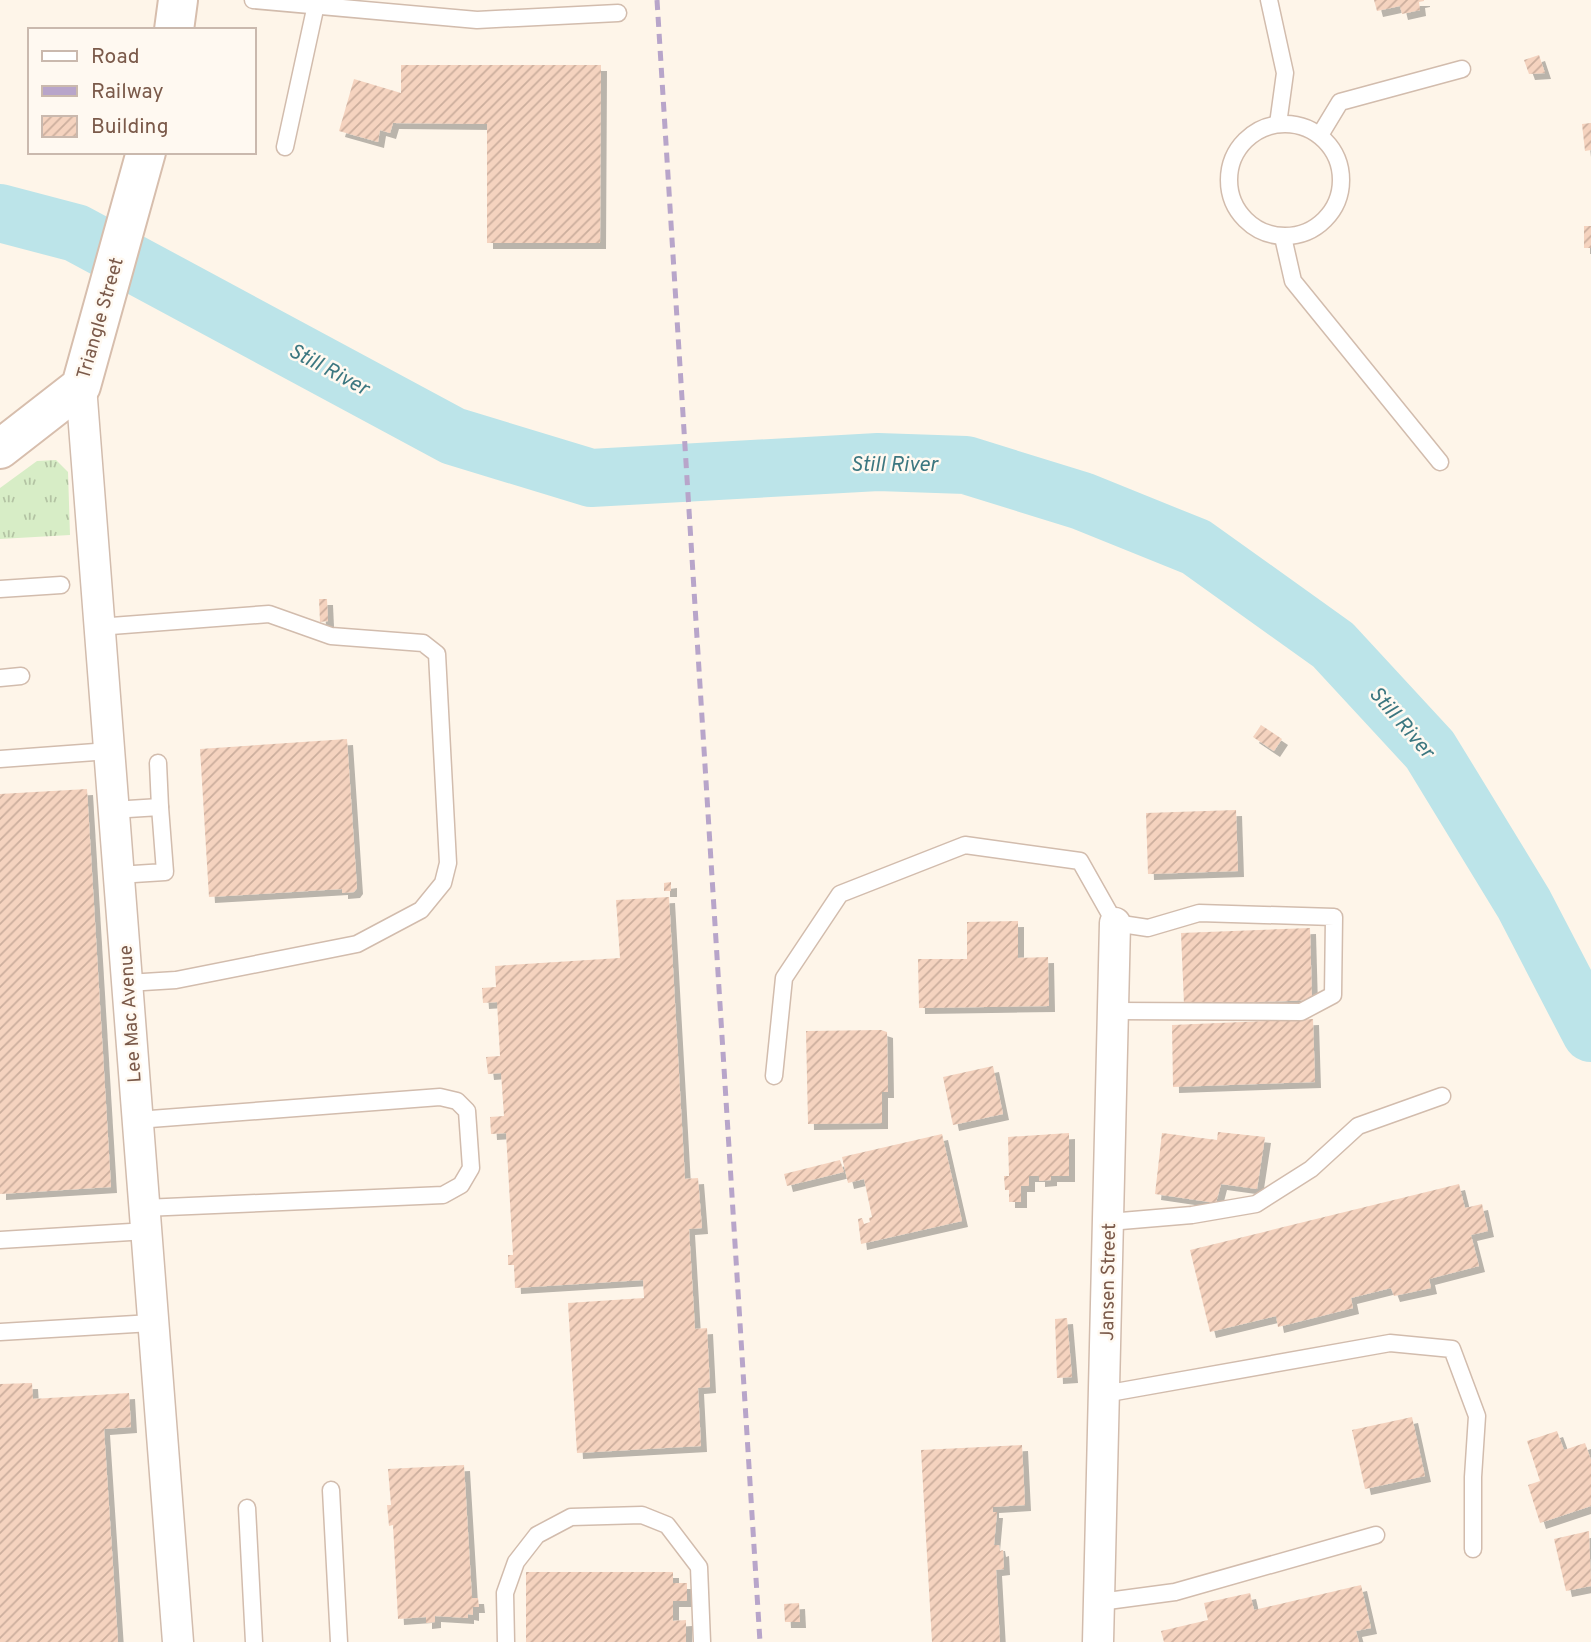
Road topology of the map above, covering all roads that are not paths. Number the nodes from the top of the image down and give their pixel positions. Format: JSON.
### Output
{"nodes":[{"id":1,"x":178,"y":0,"type":"edge"},
{"id":2,"x":253,"y":0,"type":"edge"},
{"id":3,"x":1269,"y":0,"type":"edge"},
{"id":4,"x":317,"y":2,"type":"edge"},
{"id":5,"x":618,"y":13,"type":"dead end"},
{"id":6,"x":174,"y":28,"type":"edge"},
{"id":7,"x":1462,"y":69,"type":"dead end"},
{"id":8,"x":1278,"y":124,"type":"junction"},
{"id":9,"x":1320,"y":135,"type":"junction"},
{"id":10,"x":285,"y":147,"type":"dead end"},
{"id":11,"x":145,"y":154,"type":"edge"},
{"id":12,"x":1283,"y":237,"type":"junction"},
{"id":13,"x":81,"y":386,"type":"junction"},
{"id":14,"x":0,"y":449,"type":"edge"},
{"id":15,"x":1440,"y":462,"type":"dead end"},
{"id":16,"x":61,"y":585,"type":"dead end"},
{"id":17,"x":0,"y":589,"type":"edge"},
{"id":18,"x":98,"y":627,"type":"junction"},
{"id":19,"x":21,"y":676,"type":"dead end"},
{"id":20,"x":0,"y":678,"type":"edge"},
{"id":21,"x":109,"y":751,"type":"junction"},
{"id":22,"x":0,"y":759,"type":"edge"},
{"id":23,"x":158,"y":763,"type":"dead end"},
{"id":24,"x":160,"y":807,"type":"junction"},
{"id":25,"x":112,"y":810,"type":"junction"},
{"id":26,"x":118,"y":876,"type":"junction"},
{"id":27,"x":1115,"y":923,"type":"junction"},
{"id":28,"x":127,"y":983,"type":"junction"},
{"id":29,"x":1113,"y":1010,"type":"junction"},
{"id":30,"x":774,"y":1076,"type":"dead end"},
{"id":31,"x":1442,"y":1096,"type":"dead end"},
{"id":32,"x":138,"y":1121,"type":"junction"},
{"id":33,"x":146,"y":1220,"type":"junction"},
{"id":34,"x":1109,"y":1222,"type":"junction"},
{"id":35,"x":0,"y":1240,"type":"edge"},
{"id":36,"x":152,"y":1322,"type":"junction"},
{"id":37,"x":0,"y":1332,"type":"edge"},
{"id":38,"x":1104,"y":1394,"type":"junction"},
{"id":39,"x":331,"y":1490,"type":"dead end"},
{"id":40,"x":247,"y":1508,"type":"dead end"},
{"id":41,"x":1376,"y":1535,"type":"dead end"},
{"id":42,"x":1473,"y":1549,"type":"dead end"},
{"id":43,"x":1100,"y":1602,"type":"junction"},
{"id":44,"x":177,"y":1642,"type":"edge"},
{"id":45,"x":254,"y":1642,"type":"edge"},
{"id":46,"x":339,"y":1642,"type":"edge"},
{"id":47,"x":506,"y":1642,"type":"edge"},
{"id":48,"x":702,"y":1642,"type":"edge"},
{"id":49,"x":1098,"y":1642,"type":"edge"}],
"edges":[{"from":1,"to":6,"type":"street"},
{"from":2,"to":4,"type":"lane"},
{"from":3,"to":8,"type":"lane"},
{"from":4,"to":5,"type":"lane"},
{"from":4,"to":10,"type":"lane"},
{"from":7,"to":9,"type":"lane"},
{"from":8,"to":9,"type":"lane"},
{"from":8,"to":12,"type":"lane"},
{"from":9,"to":12,"type":"lane"},
{"from":11,"to":13,"type":"street","name":"Triangle Street"},
{"from":12,"to":15,"type":"lane"},
{"from":13,"to":14,"type":"street","name":"Triangle Street"},
{"from":13,"to":18,"type":"street","name":"Lee Mac Avenue"},
{"from":16,"to":17,"type":"lane"},
{"from":18,"to":21,"type":"street","name":"Lee Mac Avenue"},
{"from":18,"to":28,"type":"lane"},
{"from":19,"to":20,"type":"lane"},
{"from":21,"to":22,"type":"lane"},
{"from":21,"to":25,"type":"street","name":"Lee Mac Avenue"},
{"from":23,"to":24,"type":"lane"},
{"from":24,"to":25,"type":"lane"},
{"from":24,"to":26,"type":"lane"},
{"from":25,"to":26,"type":"street","name":"Lee Mac Avenue"},
{"from":26,"to":28,"type":"street","name":"Lee Mac Avenue"},
{"from":27,"to":29,"type":"street","name":"Jansen Street"},
{"from":27,"to":29,"type":"lane"},
{"from":27,"to":30,"type":"lane"},
{"from":28,"to":32,"type":"street","name":"Lee Mac Avenue"},
{"from":29,"to":34,"type":"street","name":"Jansen Street"},
{"from":31,"to":34,"type":"lane"},
{"from":32,"to":33,"type":"street","name":"Lee Mac Avenue"},
{"from":32,"to":33,"type":"lane"},
{"from":33,"to":35,"type":"lane"},
{"from":33,"to":36,"type":"street","name":"Lee Mac Avenue"},
{"from":34,"to":38,"type":"street","name":"Jansen Street"},
{"from":36,"to":37,"type":"lane"},
{"from":36,"to":44,"type":"street","name":"Lee Mac Avenue"},
{"from":38,"to":42,"type":"lane"},
{"from":38,"to":43,"type":"street","name":"Jansen Street"},
{"from":39,"to":46,"type":"lane"},
{"from":40,"to":45,"type":"lane"},
{"from":41,"to":43,"type":"lane"},
{"from":43,"to":49,"type":"street","name":"Jansen Street"},
{"from":47,"to":48,"type":"lane"}]}
